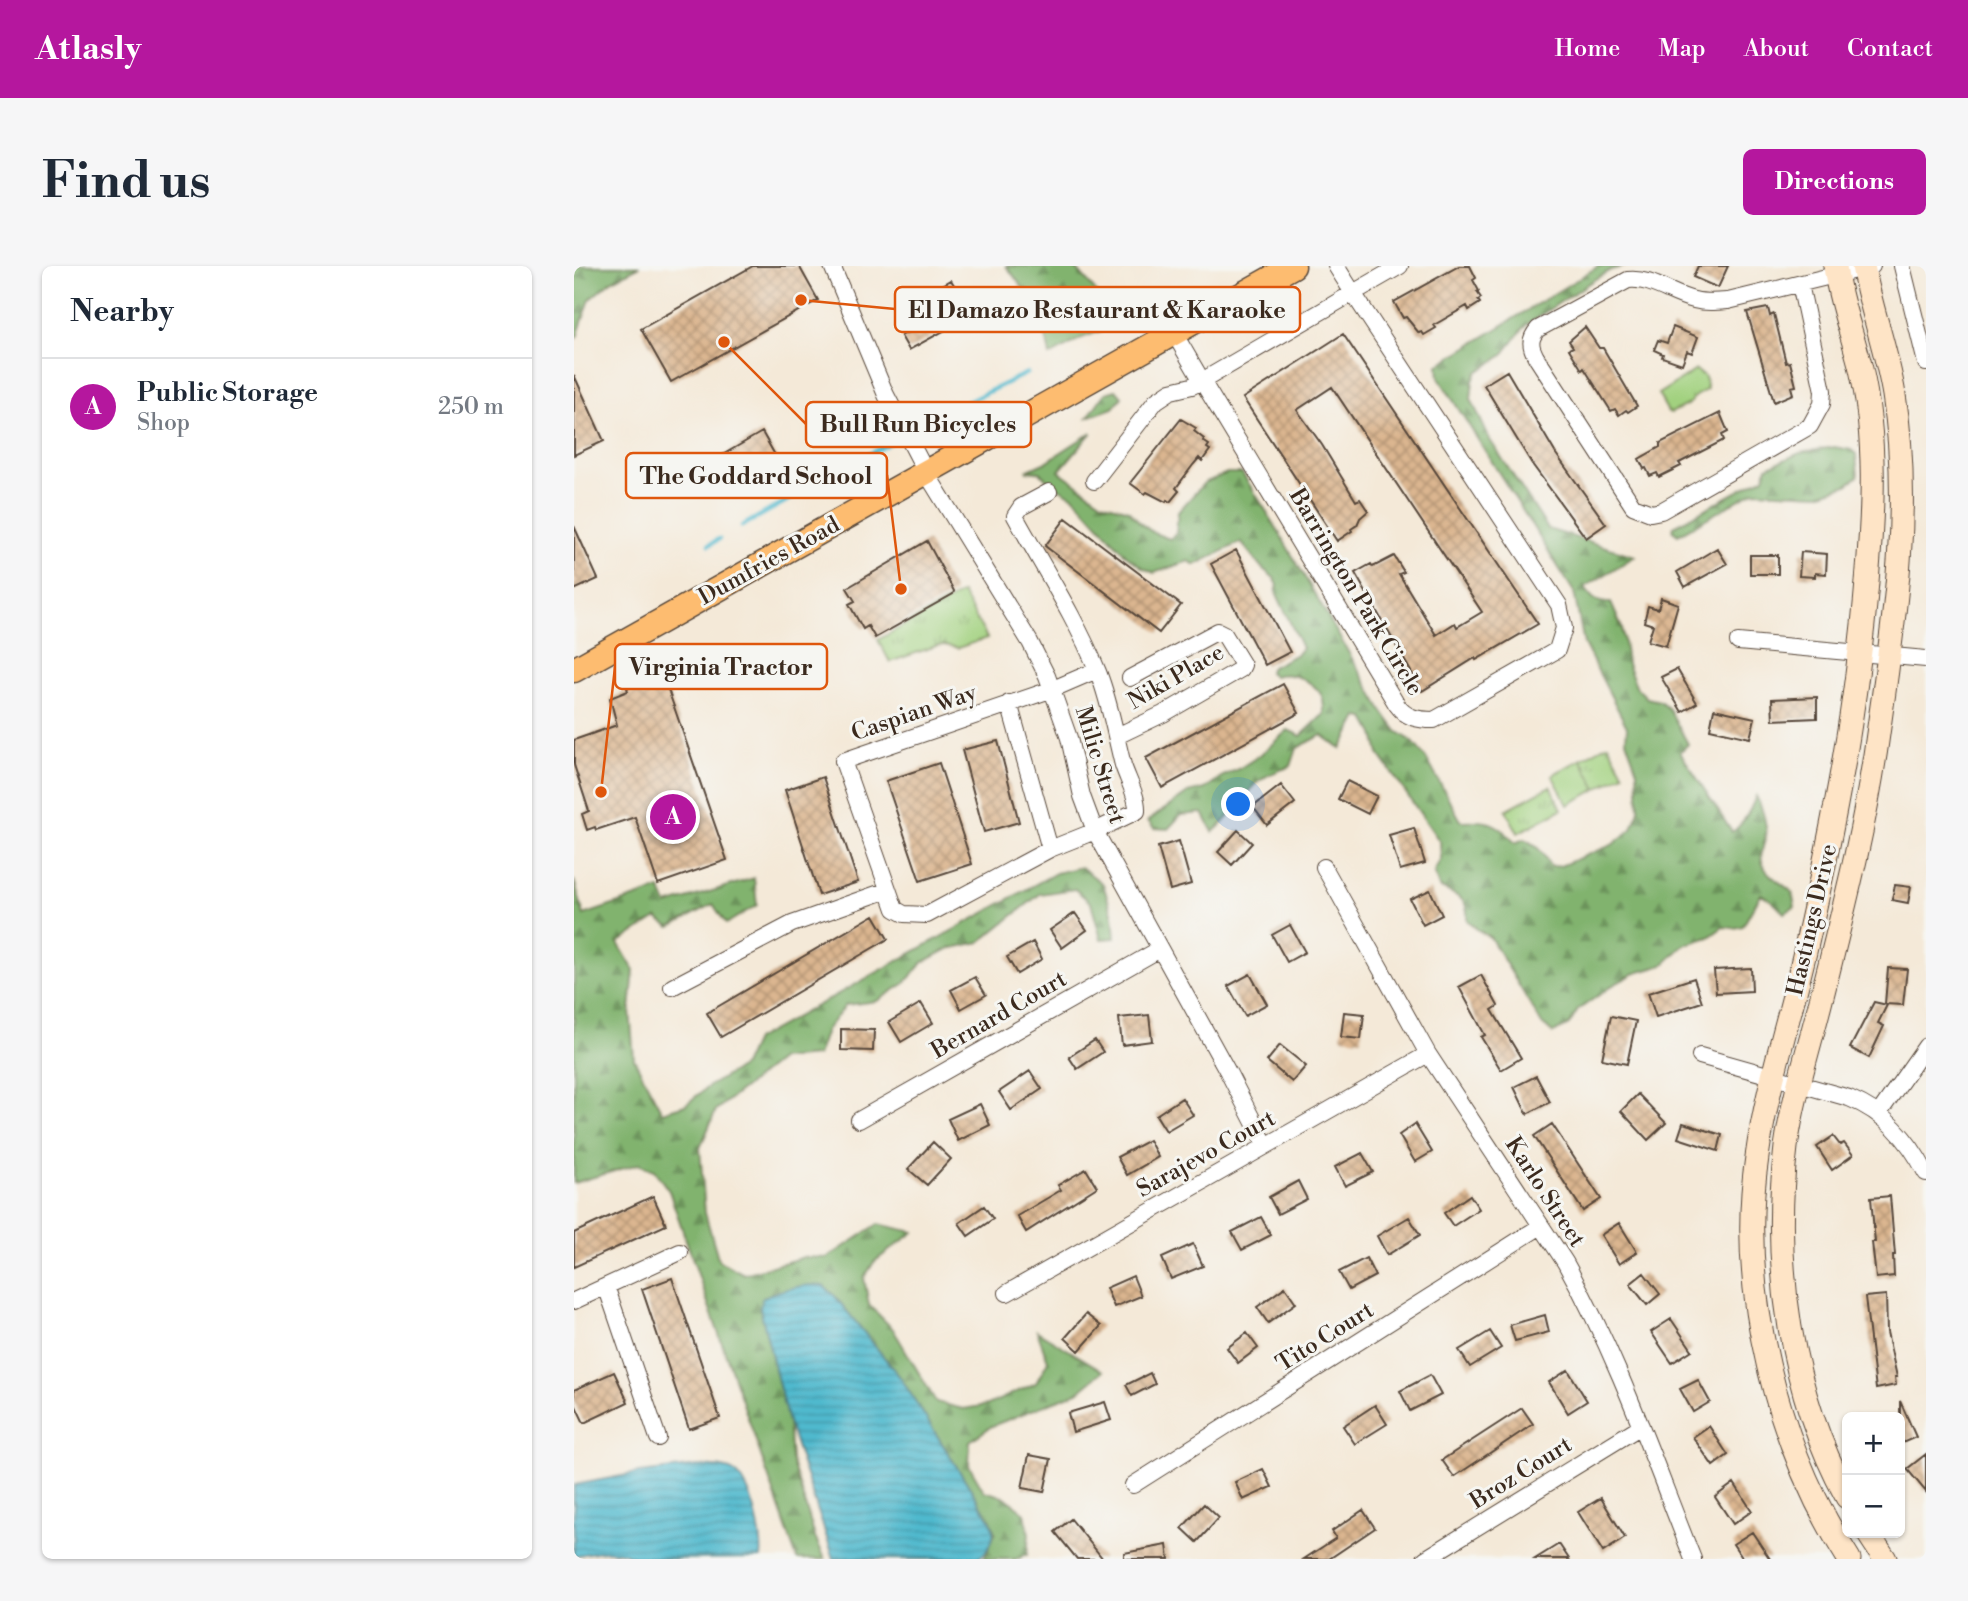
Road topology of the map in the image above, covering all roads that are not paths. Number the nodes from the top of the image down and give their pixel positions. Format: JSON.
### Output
{"nodes":[{"id":1,"x":832,"y":266,"type":"edge"},
{"id":2,"x":1293,"y":266,"type":"edge"},
{"id":3,"x":1336,"y":266,"type":"edge"},
{"id":4,"x":1400,"y":266,"type":"edge"},
{"id":5,"x":1902,"y":266,"type":"edge"},
{"id":6,"x":1866,"y":267,"type":"edge"},
{"id":7,"x":1836,"y":270,"type":"edge"},
{"id":8,"x":1800,"y":284,"type":"junction"},
{"id":9,"x":1353,"y":293,"type":"junction"},
{"id":10,"x":1174,"y":333,"type":"junction"},
{"id":11,"x":1926,"y":363,"type":"edge"},
{"id":12,"x":1202,"y":381,"type":"junction"},
{"id":13,"x":927,"y":474,"type":"junction"},
{"id":14,"x":1094,"y":481,"type":"dead end"},
{"id":15,"x":1049,"y":492,"type":"dead end"},
{"id":16,"x":1738,"y":642,"type":"dead end"},
{"id":17,"x":1860,"y":653,"type":"junction"},
{"id":18,"x":1889,"y":656,"type":"junction"},
{"id":19,"x":1926,"y":659,"type":"edge"},
{"id":20,"x":574,"y":670,"type":"edge"},
{"id":21,"x":1097,"y":670,"type":"junction"},
{"id":22,"x":1130,"y":678,"type":"dead end"},
{"id":23,"x":1053,"y":690,"type":"junction"},
{"id":24,"x":1009,"y":704,"type":"junction"},
{"id":25,"x":1117,"y":736,"type":"junction"},
{"id":26,"x":1095,"y":831,"type":"junction"},
{"id":27,"x":1050,"y":849,"type":"junction"},
{"id":28,"x":1324,"y":867,"type":"dead end"},
{"id":29,"x":888,"y":890,"type":"junction"},
{"id":30,"x":1160,"y":949,"type":"junction"},
{"id":31,"x":672,"y":988,"type":"dead end"},
{"id":32,"x":1926,"y":1046,"type":"edge"},
{"id":33,"x":1428,"y":1054,"type":"junction"},
{"id":34,"x":1700,"y":1056,"type":"dead end"},
{"id":35,"x":1774,"y":1077,"type":"junction"},
{"id":36,"x":1800,"y":1084,"type":"junction"},
{"id":37,"x":1879,"y":1113,"type":"junction"},
{"id":38,"x":859,"y":1120,"type":"dead end"},
{"id":39,"x":1266,"y":1146,"type":"junction"},
{"id":40,"x":1926,"y":1173,"type":"edge"},
{"id":41,"x":1541,"y":1226,"type":"junction"},
{"id":42,"x":680,"y":1252,"type":"dead end"},
{"id":43,"x":606,"y":1286,"type":"junction"},
{"id":44,"x":1007,"y":1293,"type":"dead end"},
{"id":45,"x":574,"y":1301,"type":"edge"},
{"id":46,"x":1641,"y":1426,"type":"junction"},
{"id":47,"x":658,"y":1438,"type":"dead end"},
{"id":48,"x":1133,"y":1485,"type":"dead end"},
{"id":49,"x":1842,"y":1486,"type":"edge"},
{"id":50,"x":1871,"y":1538,"type":"edge"},
{"id":51,"x":1425,"y":1559,"type":"edge"},
{"id":52,"x":1693,"y":1559,"type":"edge"},
{"id":53,"x":1849,"y":1559,"type":"edge"},
{"id":54,"x":1885,"y":1559,"type":"edge"}],
"edges":[{"from":1,"to":13,"type":"street","name":"Milic Street"},
{"from":2,"to":10,"type":"main road","name":"Dumfries Road"},
{"from":3,"to":9,"type":"street","name":"Barrington Park Circle"},
{"from":4,"to":9,"type":"street"},
{"from":5,"to":11,"type":"street"},
{"from":6,"to":7,"type":"street"},
{"from":6,"to":18,"type":"street","name":"Hastings Drive"},
{"from":7,"to":8,"type":"street"},
{"from":7,"to":17,"type":"street","name":"Hastings Drive"},
{"from":8,"to":8,"type":"street"},
{"from":9,"to":12,"type":"street"},
{"from":9,"to":12,"type":"street","name":"Barrington Park Circle"},
{"from":10,"to":12,"type":"street","name":"Barrington Park Circle"},
{"from":10,"to":13,"type":"main road","name":"Dumfries Road"},
{"from":12,"to":14,"type":"street"},
{"from":13,"to":20,"type":"main road","name":"Dumfries Road"},
{"from":13,"to":23,"type":"street","name":"Milic Street"},
{"from":15,"to":21,"type":"street","name":"Niki Place"},
{"from":16,"to":17,"type":"street"},
{"from":17,"to":18,"type":"street"},
{"from":17,"to":35,"type":"street","name":"Hastings Drive"},
{"from":18,"to":19,"type":"street"},
{"from":18,"to":36,"type":"street","name":"Hastings Drive"},
{"from":21,"to":23,"type":"street","name":"Niki Place"},
{"from":21,"to":25,"type":"street","name":"Niki Place"},
{"from":22,"to":25,"type":"street","name":"Niki Place"},
{"from":23,"to":24,"type":"street","name":"Caspian Way"},
{"from":23,"to":26,"type":"street","name":"Milic Street"},
{"from":24,"to":27,"type":"street","name":"Caspian Way"},
{"from":24,"to":29,"type":"street","name":"Caspian Way"},
{"from":25,"to":26,"type":"street","name":"Niki Place"},
{"from":26,"to":27,"type":"street","name":"Caspian Way"},
{"from":26,"to":30,"type":"street","name":"Milic Street"},
{"from":27,"to":29,"type":"street","name":"Caspian Way"},
{"from":28,"to":33,"type":"street","name":"Karlo Street"},
{"from":29,"to":31,"type":"street"},
{"from":30,"to":38,"type":"street","name":"Bernard Court"},
{"from":30,"to":39,"type":"street","name":"Milic Street"},
{"from":32,"to":37,"type":"street"},
{"from":33,"to":39,"type":"street","name":"Sarajevo Court"},
{"from":33,"to":41,"type":"street","name":"Karlo Street"},
{"from":34,"to":35,"type":"street"},
{"from":35,"to":36,"type":"street"},
{"from":35,"to":53,"type":"street","name":"Hastings Drive"},
{"from":36,"to":37,"type":"street"},
{"from":36,"to":49,"type":"street","name":"Hastings Drive"},
{"from":37,"to":40,"type":"street"},
{"from":39,"to":44,"type":"street","name":"Sarajevo Court"},
{"from":41,"to":46,"type":"street","name":"Karlo Street"},
{"from":41,"to":48,"type":"street","name":"Tito Court"},
{"from":42,"to":43,"type":"street"},
{"from":43,"to":45,"type":"street"},
{"from":43,"to":47,"type":"street"},
{"from":46,"to":51,"type":"street","name":"Broz Court"},
{"from":46,"to":52,"type":"street","name":"Karlo Street"},
{"from":50,"to":54,"type":"street"}]}
